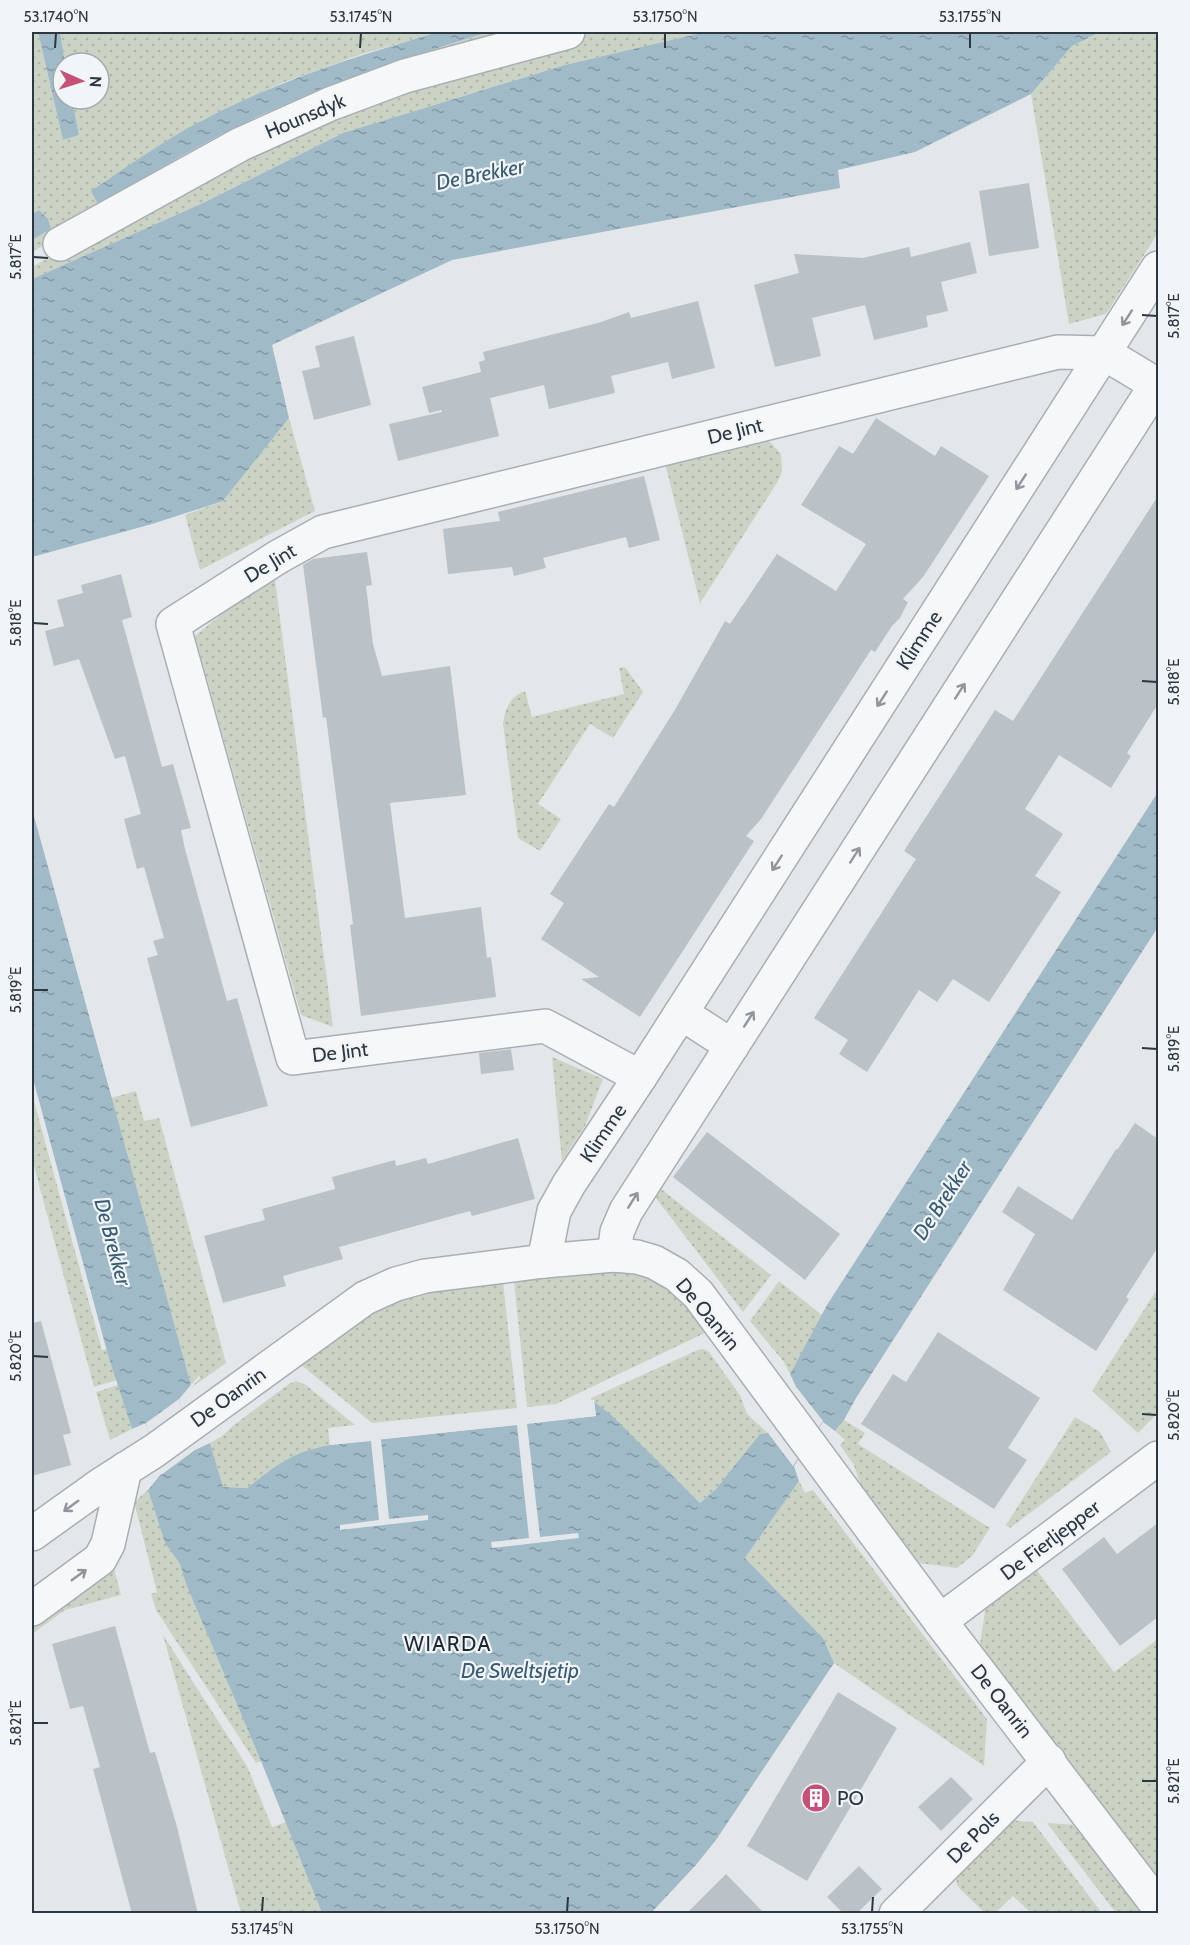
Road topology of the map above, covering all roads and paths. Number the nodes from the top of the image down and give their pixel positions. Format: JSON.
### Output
{"nodes":[{"id":1,"x":568,"y":32,"type":"edge"},
{"id":2,"x":60,"y":244,"type":"dead end"},
{"id":3,"x":1158,"y":268,"type":"edge"},
{"id":4,"x":1104,"y":353,"type":"junction"},
{"id":5,"x":1158,"y":384,"type":"edge"},
{"id":6,"x":681,"y":1013,"type":"junction"},
{"id":7,"x":732,"y":1046,"type":"junction"},
{"id":8,"x":640,"y":1077,"type":"junction"},
{"id":9,"x":614,"y":1255,"type":"junction"},
{"id":10,"x":544,"y":1261,"type":"junction"},
{"id":11,"x":1158,"y":1458,"type":"edge"},
{"id":12,"x":117,"y":1474,"type":"junction"},
{"id":13,"x":32,"y":1534,"type":"edge"},
{"id":14,"x":32,"y":1609,"type":"edge"},
{"id":15,"x":940,"y":1621,"type":"junction"},
{"id":16,"x":1049,"y":1761,"type":"junction"},
{"id":17,"x":1158,"y":1906,"type":"edge"},
{"id":18,"x":896,"y":1914,"type":"edge"}],
"edges":[{"from":1,"to":2,"type":"street","name":"Hounsdyk"},
{"from":3,"to":4,"type":"street","name":"Klimme","one_way":true},
{"from":4,"to":5,"type":"street","name":"De Jint"},
{"from":4,"to":6,"type":"street","name":"Klimme","one_way":true},
{"from":4,"to":8,"type":"street","name":"De Jint"},
{"from":7,"to":5,"type":"street","one_way":true},
{"from":6,"to":7,"type":"street"},
{"from":6,"to":8,"type":"street","name":"Klimme"},
{"from":9,"to":7,"type":"street","one_way":true},
{"from":8,"to":10,"type":"street","name":"Klimme"},
{"from":9,"to":10,"type":"street","name":"De Oanrin"},
{"from":9,"to":15,"type":"street","name":"De Oanrin"},
{"from":10,"to":12,"type":"street","name":"De Oanrin"},
{"from":11,"to":15,"type":"street","name":"De Fierljepper"},
{"from":12,"to":13,"type":"street","name":"De Oanrin","one_way":true},
{"from":14,"to":12,"type":"street","one_way":true},
{"from":15,"to":16,"type":"street","name":"De Oanrin"},
{"from":16,"to":17,"type":"street","name":"De Oanrin"},
{"from":16,"to":18,"type":"street","name":"De Pols"}]}
